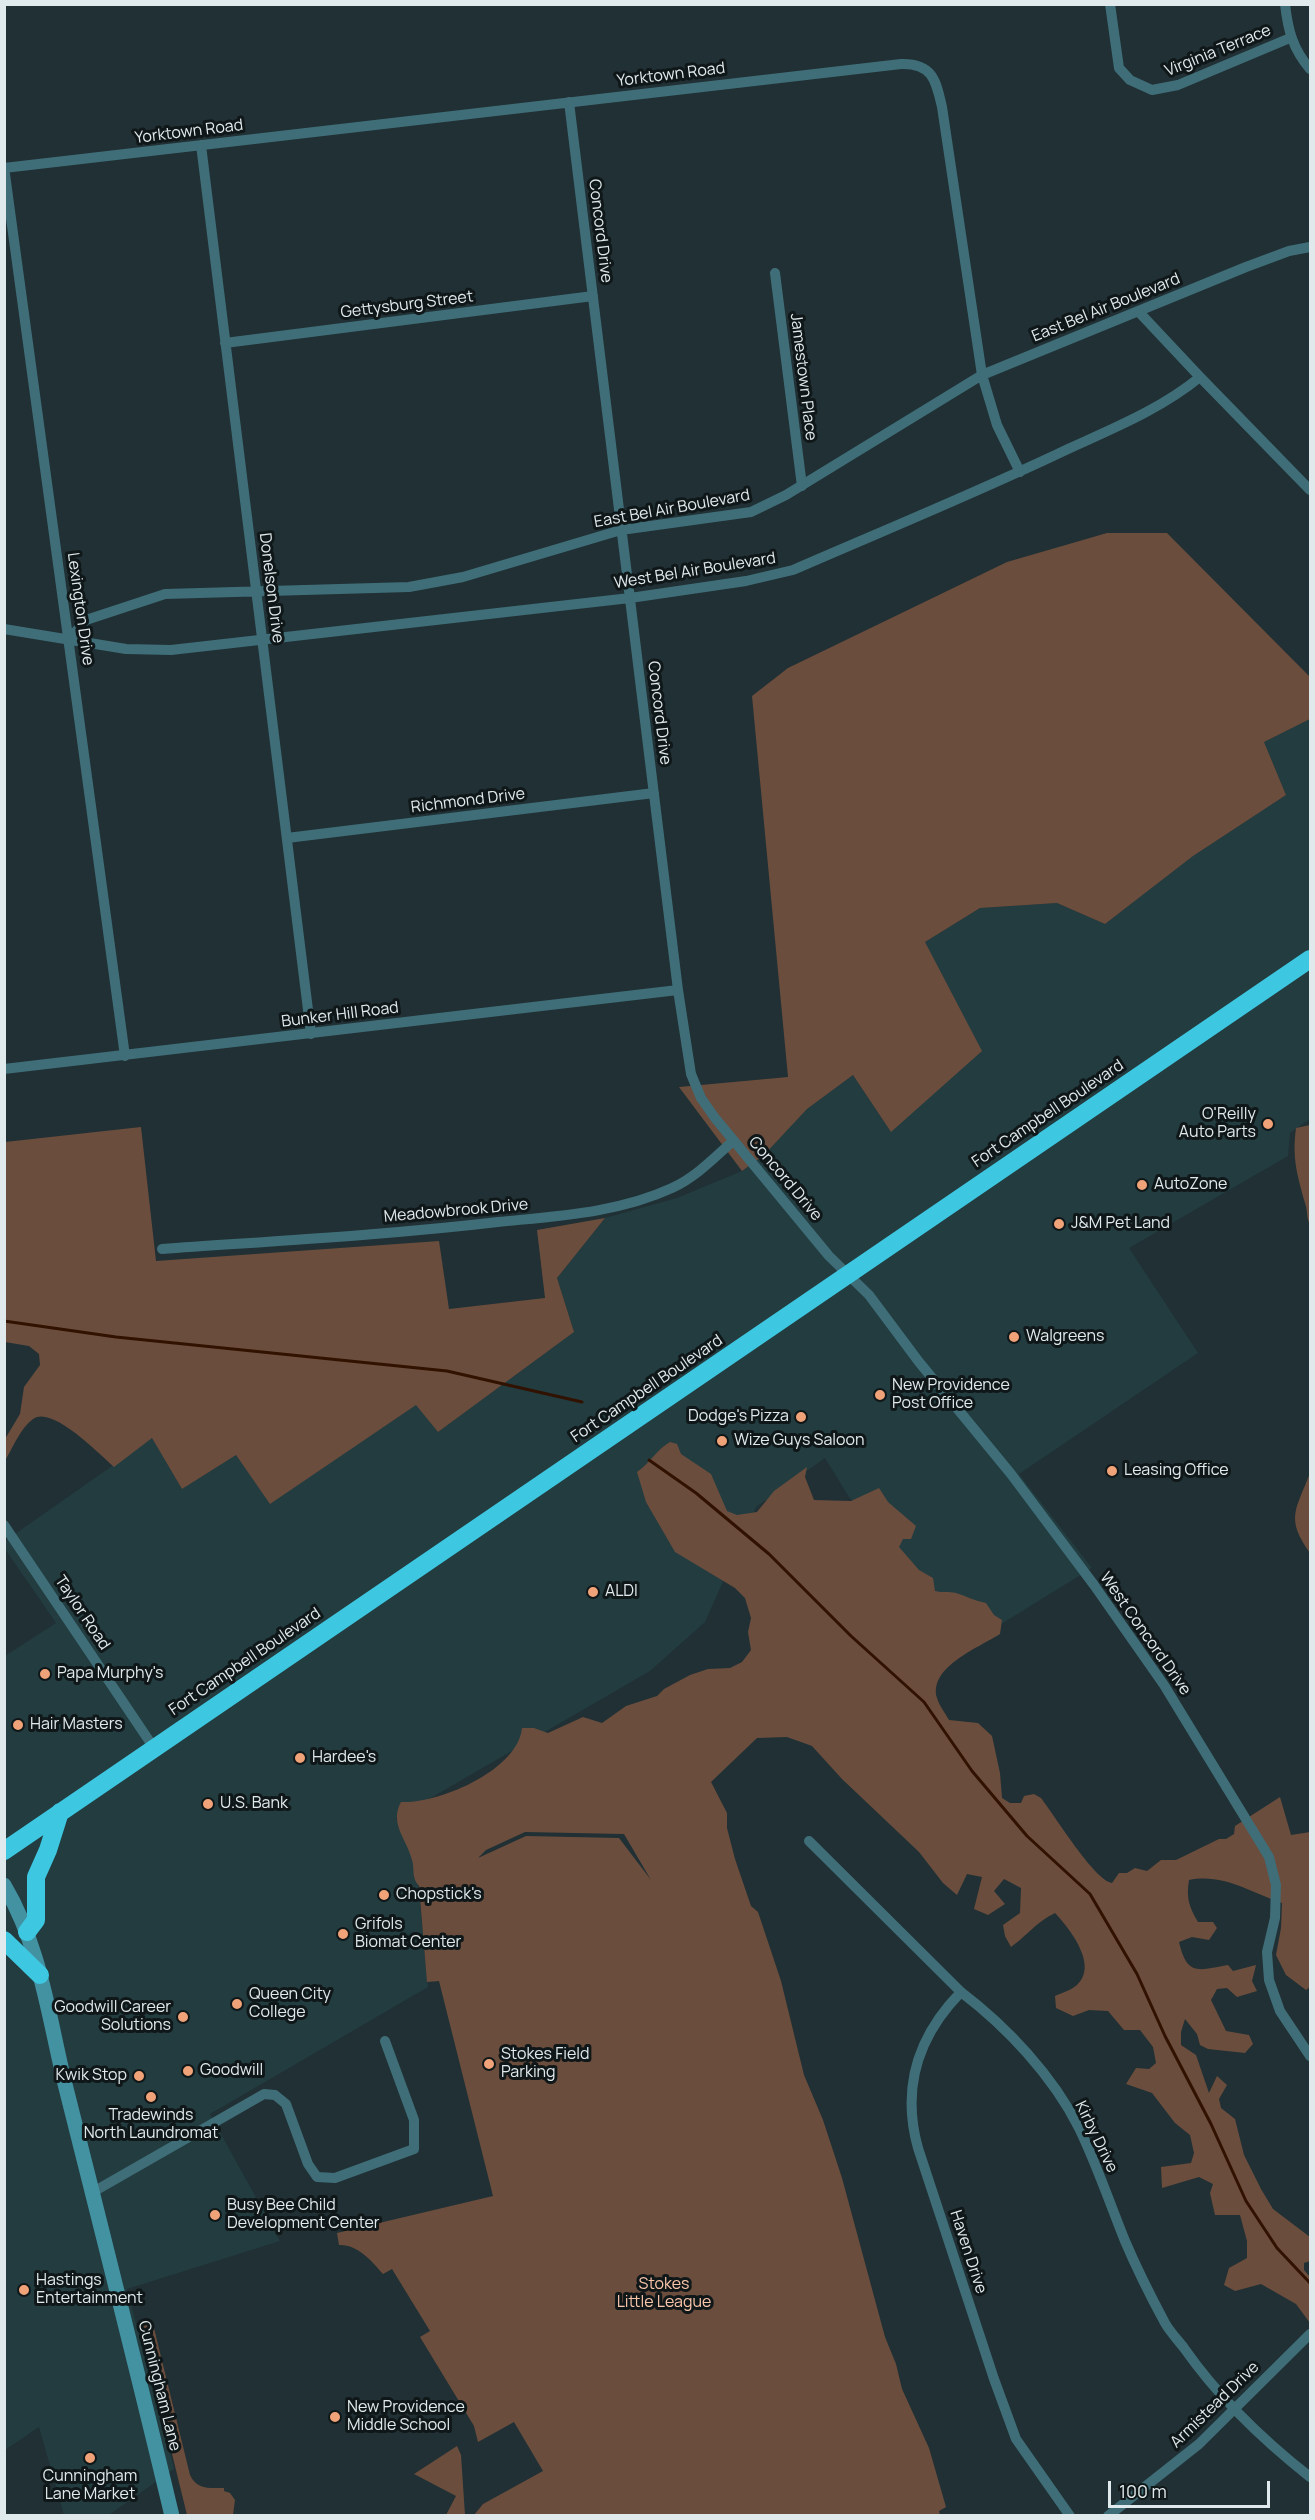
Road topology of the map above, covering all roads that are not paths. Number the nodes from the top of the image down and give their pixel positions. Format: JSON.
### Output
{"nodes":[{"id":1,"x":1110,"y":4,"type":"edge"},
{"id":2,"x":1285,"y":4,"type":"edge"},
{"id":3,"x":1290,"y":38,"type":"junction"},
{"id":4,"x":1311,"y":69,"type":"edge"},
{"id":5,"x":568,"y":102,"type":"junction"},
{"id":6,"x":201,"y":145,"type":"junction"},
{"id":7,"x":5,"y":168,"type":"edge"},
{"id":8,"x":1311,"y":247,"type":"edge"},
{"id":9,"x":775,"y":273,"type":"dead end"},
{"id":10,"x":593,"y":296,"type":"junction"},
{"id":11,"x":1138,"y":311,"type":"junction"},
{"id":12,"x":225,"y":343,"type":"junction"},
{"id":13,"x":982,"y":375,"type":"junction"},
{"id":14,"x":1200,"y":378,"type":"junction"},
{"id":15,"x":1020,"y":472,"type":"junction"},
{"id":16,"x":802,"y":486,"type":"junction"},
{"id":17,"x":1311,"y":490,"type":"edge"},
{"id":18,"x":621,"y":530,"type":"junction"},
{"id":19,"x":256,"y":590,"type":"junction"},
{"id":20,"x":630,"y":598,"type":"junction"},
{"id":21,"x":4,"y":629,"type":"edge"},
{"id":22,"x":69,"y":639,"type":"junction"},
{"id":23,"x":262,"y":640,"type":"junction"},
{"id":24,"x":654,"y":793,"type":"junction"},
{"id":25,"x":286,"y":838,"type":"junction"},
{"id":26,"x":1311,"y":959,"type":"edge"},
{"id":27,"x":678,"y":990,"type":"junction"},
{"id":28,"x":311,"y":1034,"type":"junction"},
{"id":29,"x":125,"y":1056,"type":"junction"},
{"id":30,"x":4,"y":1069,"type":"edge"},
{"id":31,"x":733,"y":1141,"type":"junction"},
{"id":32,"x":162,"y":1249,"type":"dead end"},
{"id":33,"x":847,"y":1274,"type":"junction"},
{"id":34,"x":4,"y":1526,"type":"edge"},
{"id":35,"x":154,"y":1748,"type":"junction"},
{"id":36,"x":60,"y":1812,"type":"junction"},
{"id":37,"x":809,"y":1841,"type":"dead end"},
{"id":38,"x":4,"y":1851,"type":"edge"},
{"id":39,"x":4,"y":1885,"type":"edge"},
{"id":40,"x":27,"y":1932,"type":"junction"},
{"id":41,"x":4,"y":1940,"type":"edge"},
{"id":42,"x":40,"y":1975,"type":"junction"},
{"id":43,"x":962,"y":1992,"type":"junction"},
{"id":44,"x":385,"y":2041,"type":"dead end"},
{"id":45,"x":1311,"y":2056,"type":"edge"},
{"id":46,"x":93,"y":2192,"type":"junction"},
{"id":47,"x":1311,"y":2334,"type":"edge"},
{"id":48,"x":1233,"y":2408,"type":"junction"},
{"id":49,"x":1311,"y":2477,"type":"edge"},
{"id":50,"x":172,"y":2516,"type":"edge"},
{"id":51,"x":1070,"y":2516,"type":"edge"},
{"id":52,"x":1108,"y":2516,"type":"edge"}],
"edges":[{"from":1,"to":3,"type":"street","name":"Virginia Terrace"},
{"from":2,"to":3,"type":"street"},
{"from":3,"to":4,"type":"street"},
{"from":5,"to":6,"type":"street","name":"Yorktown Road"},
{"from":5,"to":10,"type":"street","name":"Concord Drive"},
{"from":5,"to":13,"type":"street","name":"Yorktown Road"},
{"from":6,"to":7,"type":"street","name":"Yorktown Road"},
{"from":6,"to":12,"type":"street","name":"Donelson Drive"},
{"from":7,"to":22,"type":"street","name":"Lexington Drive"},
{"from":8,"to":11,"type":"street","name":"East Bel Air Boulevard"},
{"from":9,"to":16,"type":"street","name":"Jamestown Place"},
{"from":10,"to":12,"type":"street","name":"Gettysburg Street"},
{"from":10,"to":18,"type":"street","name":"Concord Drive"},
{"from":11,"to":13,"type":"street","name":"East Bel Air Boulevard"},
{"from":11,"to":14,"type":"street"},
{"from":12,"to":19,"type":"street","name":"Donelson Drive"},
{"from":13,"to":15,"type":"street","name":"Yorktown Road"},
{"from":13,"to":16,"type":"street","name":"East Bel Air Boulevard"},
{"from":14,"to":15,"type":"street","name":"West Bel Air Boulevard"},
{"from":14,"to":17,"type":"street"},
{"from":15,"to":20,"type":"street","name":"West Bel Air Boulevard"},
{"from":16,"to":18,"type":"street","name":"East Bel Air Boulevard"},
{"from":18,"to":19,"type":"street","name":"East Bel Air Boulevard"},
{"from":18,"to":20,"type":"street","name":"Concord Drive"},
{"from":19,"to":22,"type":"street","name":"East Bel Air Boulevard"},
{"from":19,"to":23,"type":"street","name":"Donelson Drive"},
{"from":20,"to":23,"type":"street","name":"West Bel Air Boulevard"},
{"from":20,"to":24,"type":"street","name":"Concord Drive"},
{"from":21,"to":22,"type":"street","name":"West Bel Air Boulevard"},
{"from":22,"to":23,"type":"street","name":"West Bel Air Boulevard"},
{"from":22,"to":29,"type":"street","name":"Lexington Drive"},
{"from":23,"to":25,"type":"street","name":"Donelson Drive"},
{"from":24,"to":25,"type":"street","name":"Richmond Drive"},
{"from":24,"to":27,"type":"street","name":"Concord Drive"},
{"from":25,"to":28,"type":"street","name":"Donelson Drive"},
{"from":26,"to":33,"type":"highway","name":"Fort Campbell Boulevard"},
{"from":27,"to":28,"type":"street","name":"Bunker Hill Road"},
{"from":27,"to":31,"type":"street","name":"Concord Drive"},
{"from":28,"to":29,"type":"street","name":"Bunker Hill Road"},
{"from":29,"to":30,"type":"street","name":"Bunker Hill Road"},
{"from":31,"to":32,"type":"street","name":"Meadowbrook Drive"},
{"from":31,"to":33,"type":"street","name":"Concord Drive"},
{"from":33,"to":35,"type":"highway","name":"Fort Campbell Boulevard"},
{"from":33,"to":45,"type":"street","name":"West Concord Drive"},
{"from":34,"to":35,"type":"street","name":"Taylor Road"},
{"from":35,"to":36,"type":"highway","name":"Fort Campbell Boulevard"},
{"from":36,"to":38,"type":"highway","name":"Fort Campbell Boulevard"},
{"from":36,"to":40,"type":"highway"},
{"from":37,"to":43,"type":"street","name":"Kirby Drive"},
{"from":39,"to":40,"type":"street","name":"Cunningham Lane"},
{"from":40,"to":42,"type":"street","name":"Cunningham Lane"},
{"from":41,"to":42,"type":"highway"},
{"from":42,"to":46,"type":"street","name":"Cunningham Lane"},
{"from":43,"to":48,"type":"street","name":"Kirby Drive"},
{"from":43,"to":51,"type":"street","name":"Haven Drive"},
{"from":44,"to":46,"type":"street"},
{"from":46,"to":50,"type":"street","name":"Cunningham Lane"},
{"from":47,"to":48,"type":"street","name":"Armistead Drive"},
{"from":48,"to":49,"type":"street","name":"Kirby Drive"},
{"from":48,"to":52,"type":"street","name":"Armistead Drive"}]}
